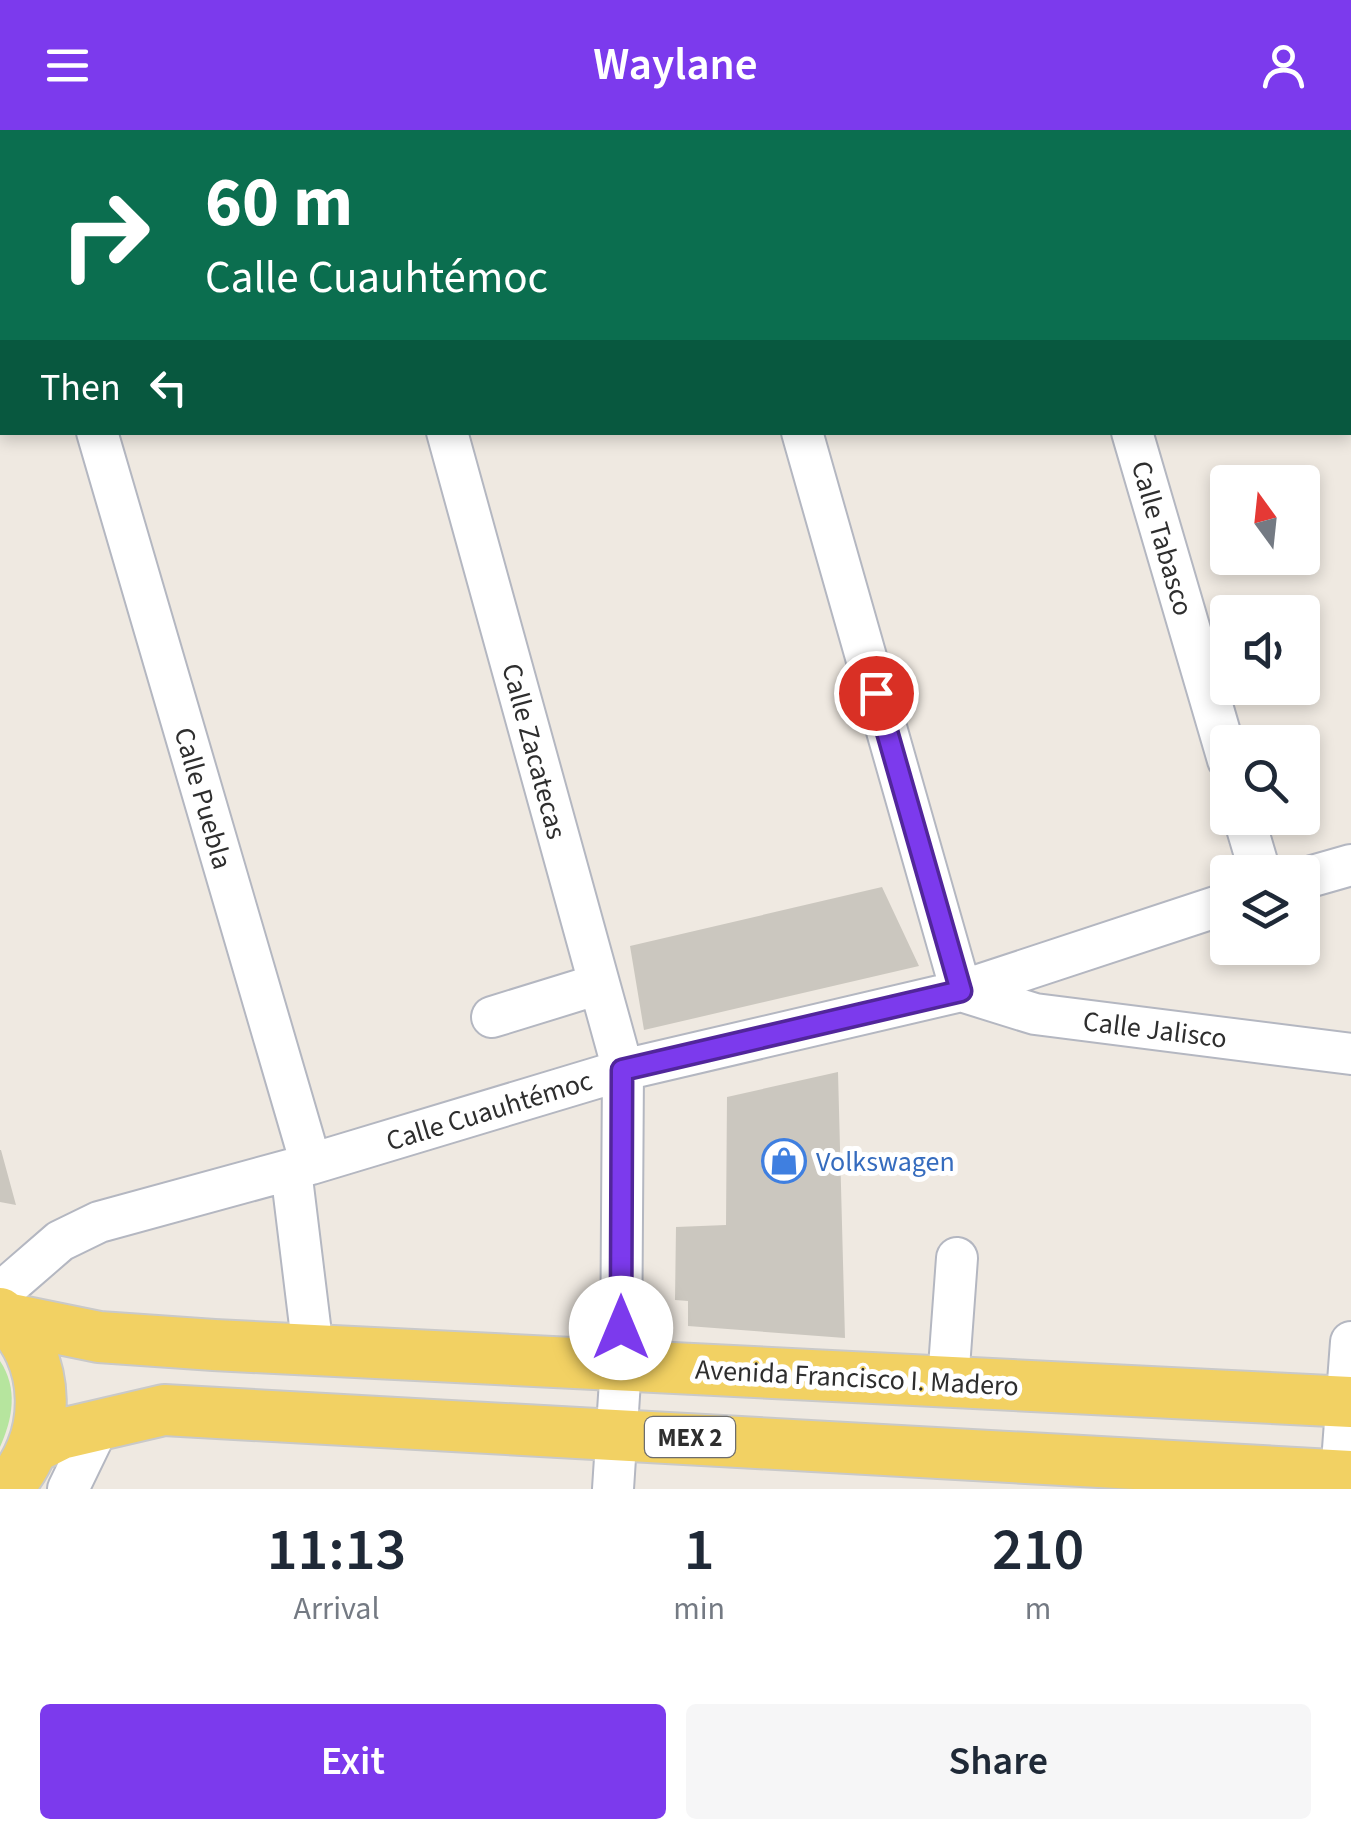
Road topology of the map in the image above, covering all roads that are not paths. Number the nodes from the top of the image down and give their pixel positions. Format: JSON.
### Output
{"nodes":[{"id":1,"x":98,"y":435,"type":"edge"},
{"id":2,"x":448,"y":435,"type":"edge"},
{"id":3,"x":803,"y":435,"type":"edge"},
{"id":4,"x":1133,"y":435,"type":"edge"},
{"id":5,"x":1218,"y":725,"type":"edge"},
{"id":6,"x":1351,"y":865,"type":"edge"},
{"id":7,"x":1320,"y":874,"type":"edge"},
{"id":8,"x":1210,"y":908,"type":"edge"},
{"id":9,"x":599,"y":984,"type":"junction"},
{"id":10,"x":961,"y":991,"type":"junction"},
{"id":11,"x":492,"y":1016,"type":"dead end"},
{"id":12,"x":1351,"y":1054,"type":"edge"},
{"id":13,"x":622,"y":1070,"type":"junction"},
{"id":14,"x":301,"y":1167,"type":"junction"},
{"id":15,"x":957,"y":1258,"type":"dead end"},
{"id":16,"x":2,"y":1308,"type":"edge"},
{"id":17,"x":1351,"y":1342,"type":"edge"},
{"id":18,"x":313,"y":1350,"type":"junction"},
{"id":19,"x":621,"y":1365,"type":"junction"},
{"id":20,"x":948,"y":1381,"type":"junction"},
{"id":21,"x":1349,"y":1401,"type":"edge"},
{"id":22,"x":100,"y":1423,"type":"junction"},
{"id":23,"x":615,"y":1432,"type":"junction"},
{"id":24,"x":35,"y":1447,"type":"junction"},
{"id":25,"x":1344,"y":1480,"type":"edge"},
{"id":26,"x":6,"y":1489,"type":"edge"},
{"id":27,"x":68,"y":1489,"type":"edge"},
{"id":28,"x":613,"y":1489,"type":"edge"}],
"edges":[{"from":1,"to":14,"type":"street","name":"Calle Puebla"},
{"from":2,"to":9,"type":"street","name":"Calle Zacatecas"},
{"from":3,"to":10,"type":"street"},
{"from":4,"to":5,"type":"street","name":"Calle Tabasco"},
{"from":6,"to":7,"type":"street"},
{"from":8,"to":10,"type":"street","name":"Calle Cuauhtémoc"},
{"from":9,"to":11,"type":"street"},
{"from":9,"to":13,"type":"street","name":"Calle Zacatecas"},
{"from":10,"to":12,"type":"street","name":"Calle Jalisco"},
{"from":10,"to":13,"type":"street","name":"Calle Cuauhtémoc"},
{"from":13,"to":14,"type":"street","name":"Calle Cuauhtémoc"},
{"from":13,"to":19,"type":"street","name":"Calle Zacatecas"},
{"from":14,"to":16,"type":"street","name":"Calle Cuauhtémoc"},
{"from":14,"to":18,"type":"street","name":"Calle Puebla"},
{"from":15,"to":20,"type":"street"},
{"from":16,"to":18,"type":"main road","name":"Avenida Francisco I. Madero"},
{"from":16,"to":24,"type":"main road"},
{"from":17,"to":21,"type":"street"},
{"from":18,"to":19,"type":"main road","name":"Avenida Francisco I. Madero"},
{"from":19,"to":20,"type":"main road","name":"Avenida Francisco I. Madero"},
{"from":19,"to":23,"type":"street","name":"Calle Zacatecas"},
{"from":20,"to":21,"type":"main road","name":"Avenida Francisco I. Madero"},
{"from":21,"to":25,"type":"street"},
{"from":22,"to":23,"type":"main road","number":"MEX 2"},
{"from":22,"to":24,"type":"main road","number":"MEX 2"},
{"from":22,"to":27,"type":"street"},
{"from":23,"to":25,"type":"main road","number":"MEX 2"},
{"from":23,"to":28,"type":"street","name":"Calle Zacatecas"},
{"from":24,"to":26,"type":"main road"}]}
